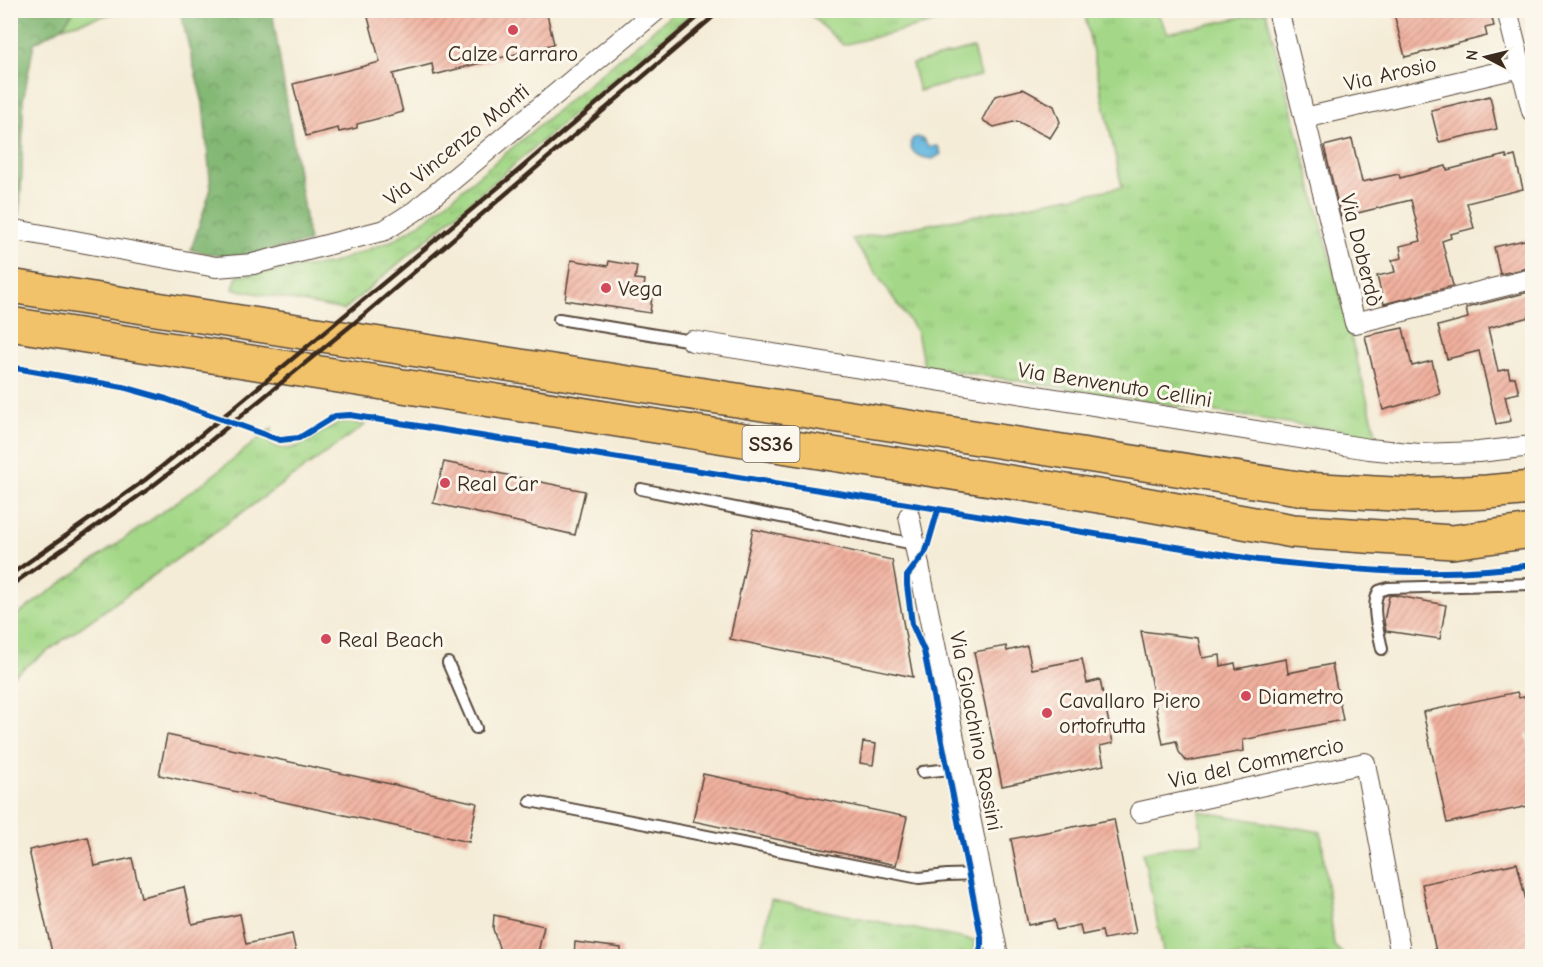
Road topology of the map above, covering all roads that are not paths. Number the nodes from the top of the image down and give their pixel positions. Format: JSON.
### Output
{"nodes":[{"id":1,"x":657,"y":10,"type":"edge"},
{"id":2,"x":1278,"y":10,"type":"edge"},
{"id":3,"x":1507,"y":10,"type":"edge"},
{"id":4,"x":1521,"y":67,"type":"junction"},
{"id":5,"x":1533,"y":111,"type":"edge"},
{"id":6,"x":1305,"y":118,"type":"junction"},
{"id":7,"x":10,"y":229,"type":"edge"},
{"id":8,"x":10,"y":262,"type":"edge"},
{"id":9,"x":1533,"y":279,"type":"edge"},
{"id":10,"x":10,"y":286,"type":"edge"},
{"id":11,"x":83,"y":297,"type":"junction"},
{"id":12,"x":559,"y":319,"type":"dead end"},
{"id":13,"x":10,"y":324,"type":"edge"},
{"id":14,"x":692,"y":342,"type":"joint"},
{"id":15,"x":1533,"y":446,"type":"edge"},
{"id":16,"x":1533,"y":488,"type":"edge"},
{"id":17,"x":641,"y":489,"type":"dead end"},
{"id":18,"x":909,"y":516,"type":"dead end"},
{"id":19,"x":1533,"y":531,"type":"edge"},
{"id":20,"x":914,"y":544,"type":"junction"},
{"id":21,"x":1533,"y":584,"type":"edge"},
{"id":22,"x":1382,"y":649,"type":"dead end"},
{"id":23,"x":448,"y":663,"type":"dead end"},
{"id":24,"x":476,"y":728,"type":"dead end"},
{"id":25,"x":960,"y":768,"type":"junction"},
{"id":26,"x":922,"y":772,"type":"dead end"},
{"id":27,"x":530,"y":801,"type":"dead end"},
{"id":28,"x":1140,"y":812,"type":"dead end"},
{"id":29,"x":981,"y":874,"type":"junction"},
{"id":30,"x":998,"y":957,"type":"edge"},
{"id":31,"x":1401,"y":957,"type":"edge"}],
"edges":[{"from":1,"to":7,"type":"street","name":"Via Vincenzo Monti"},
{"from":2,"to":6,"type":"street","name":"Via Doberdò"},
{"from":3,"to":4,"type":"street"},
{"from":4,"to":5,"type":"street"},
{"from":4,"to":6,"type":"street","name":"Via Arosio"},
{"from":6,"to":9,"type":"street","name":"Via Doberdò"},
{"from":8,"to":11,"type":"highway"},
{"from":10,"to":11,"type":"highway","number":"SS36"},
{"from":11,"to":16,"type":"highway","number":"SS36"},
{"from":12,"to":14,"type":"lane"},
{"from":13,"to":19,"type":"highway","number":"SS36"},
{"from":14,"to":15,"type":"street","name":"Via Benvenuto Cellini"},
{"from":17,"to":20,"type":"lane"},
{"from":18,"to":20,"type":"street","name":"Via Gioachino Rossini"},
{"from":20,"to":25,"type":"street","name":"Via Gioachino Rossini"},
{"from":21,"to":22,"type":"lane"},
{"from":23,"to":24,"type":"lane"},
{"from":25,"to":26,"type":"lane"},
{"from":25,"to":29,"type":"street","name":"Via Gioachino Rossini"},
{"from":27,"to":29,"type":"lane"},
{"from":28,"to":31,"type":"street","name":"Via del Commercio"},
{"from":29,"to":30,"type":"street","name":"Via Gioachino Rossini"}]}
